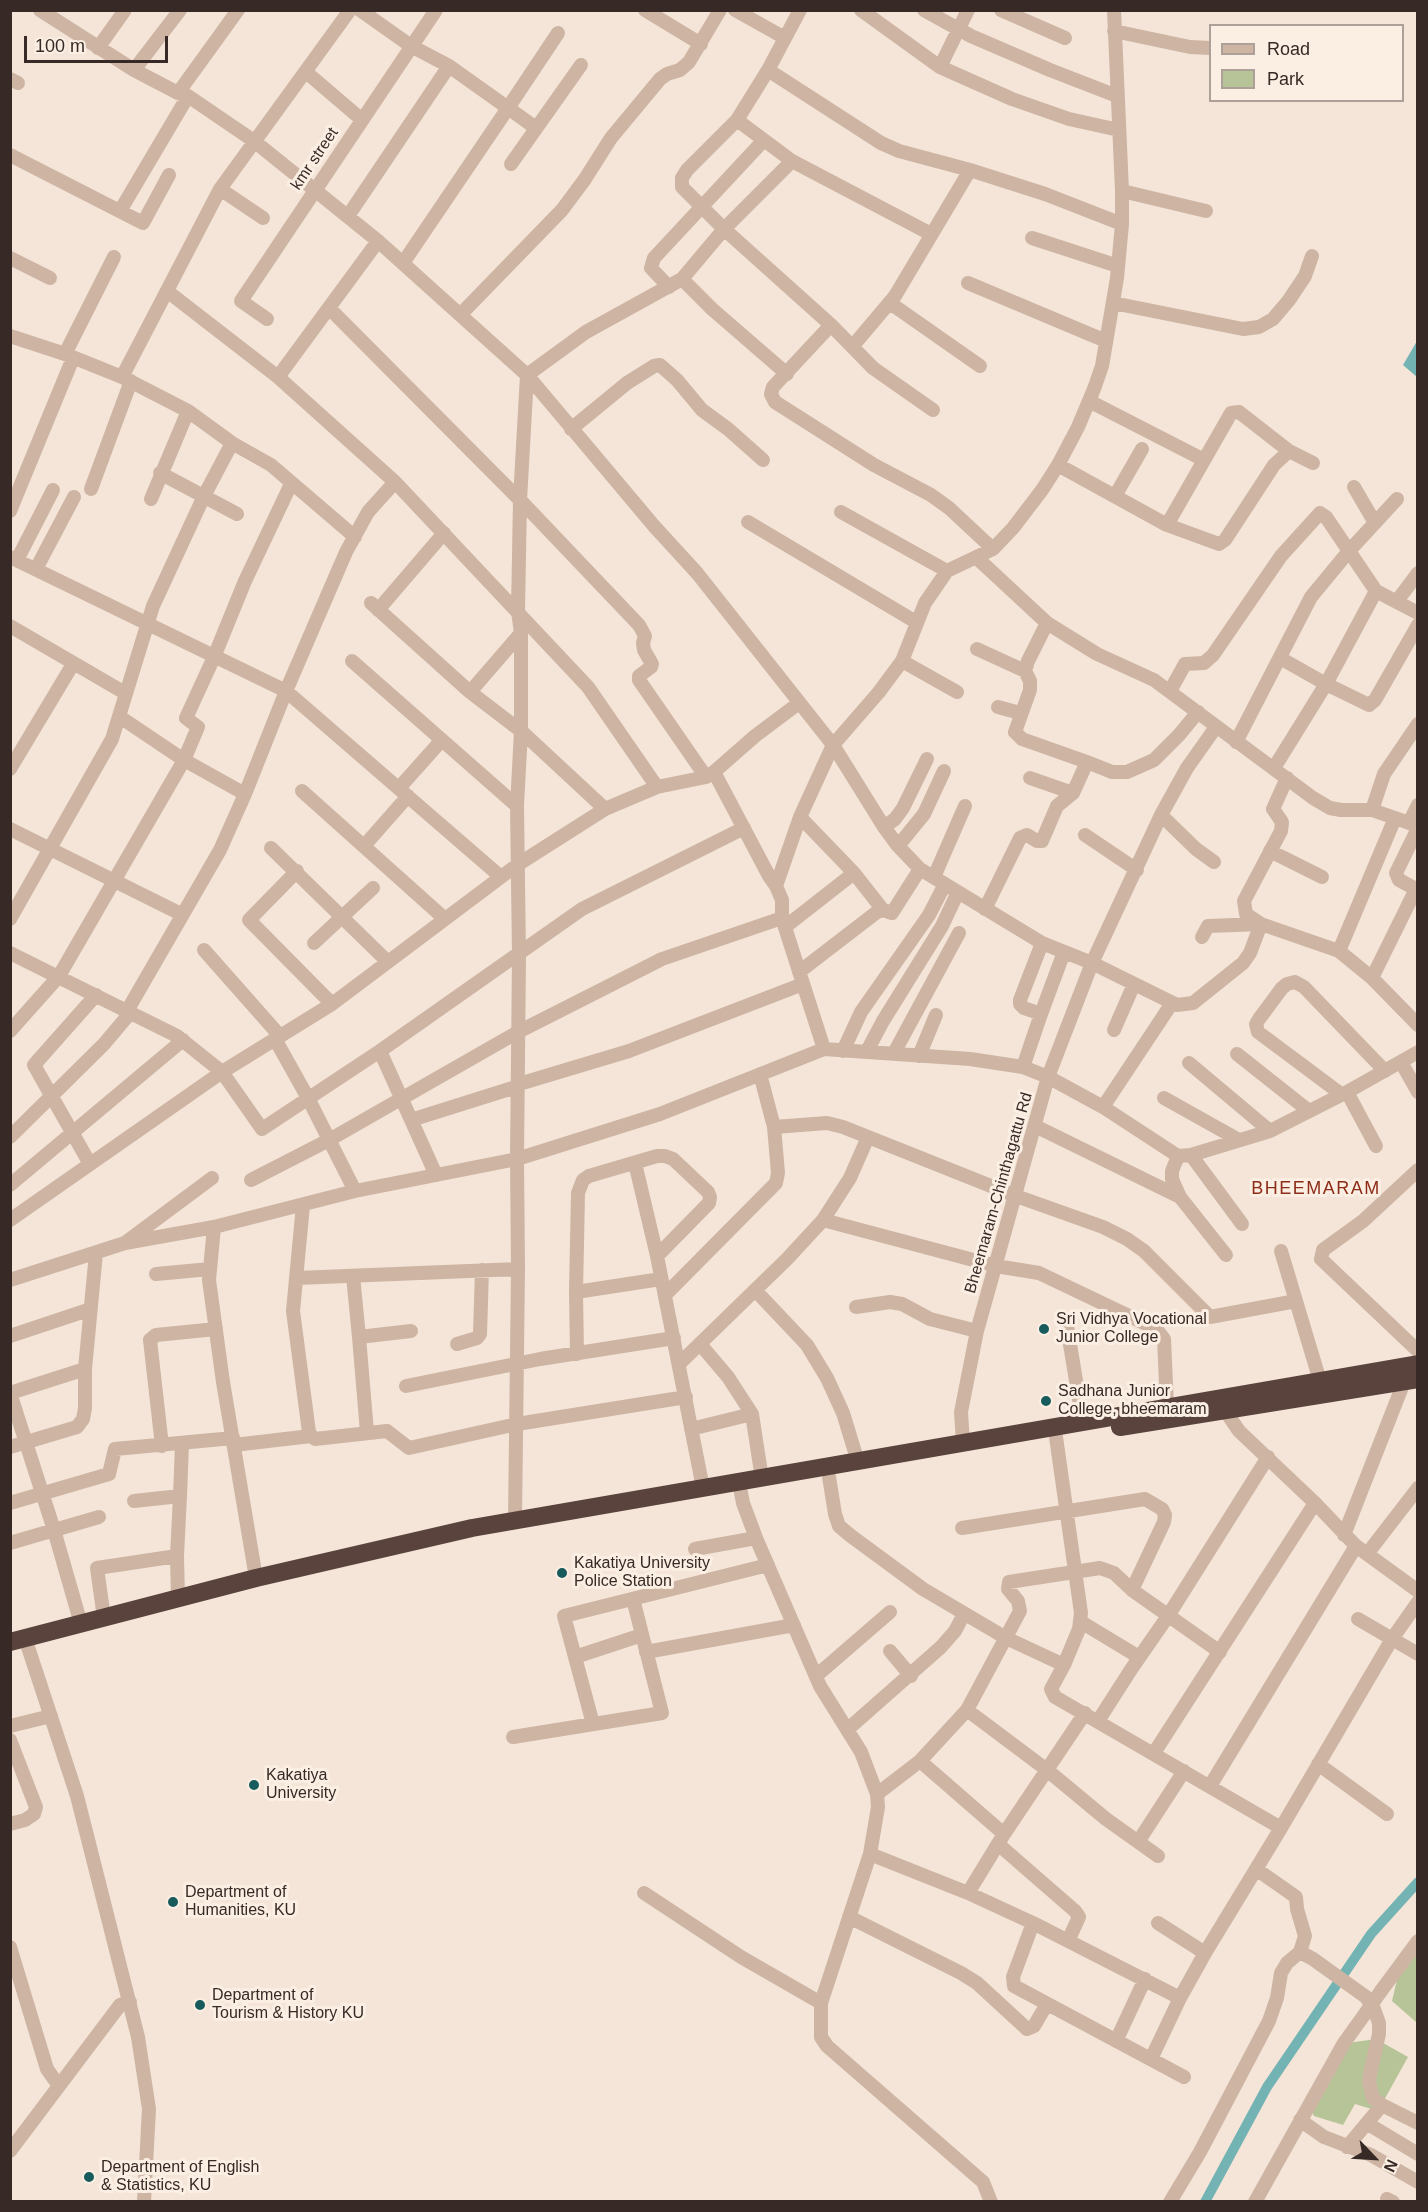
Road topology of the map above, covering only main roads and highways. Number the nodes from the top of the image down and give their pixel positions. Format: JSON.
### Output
{"nodes":[{"id":1,"x":1418,"y":1364,"type":"edge"},
{"id":2,"x":1411,"y":1380,"type":"edge"},
{"id":3,"x":1221,"y":1405,"type":"junction"},
{"id":4,"x":740,"y":1487,"type":"junction"},
{"id":5,"x":19,"y":1645,"type":"edge"}],
"edges":[{"from":1,"to":3,"type":"highway"},
{"from":2,"to":3,"type":"highway"},
{"from":3,"to":4,"type":"highway"},
{"from":3,"to":4,"type":"highway"},
{"from":4,"to":5,"type":"highway"},
{"from":4,"to":5,"type":"highway"}]}
